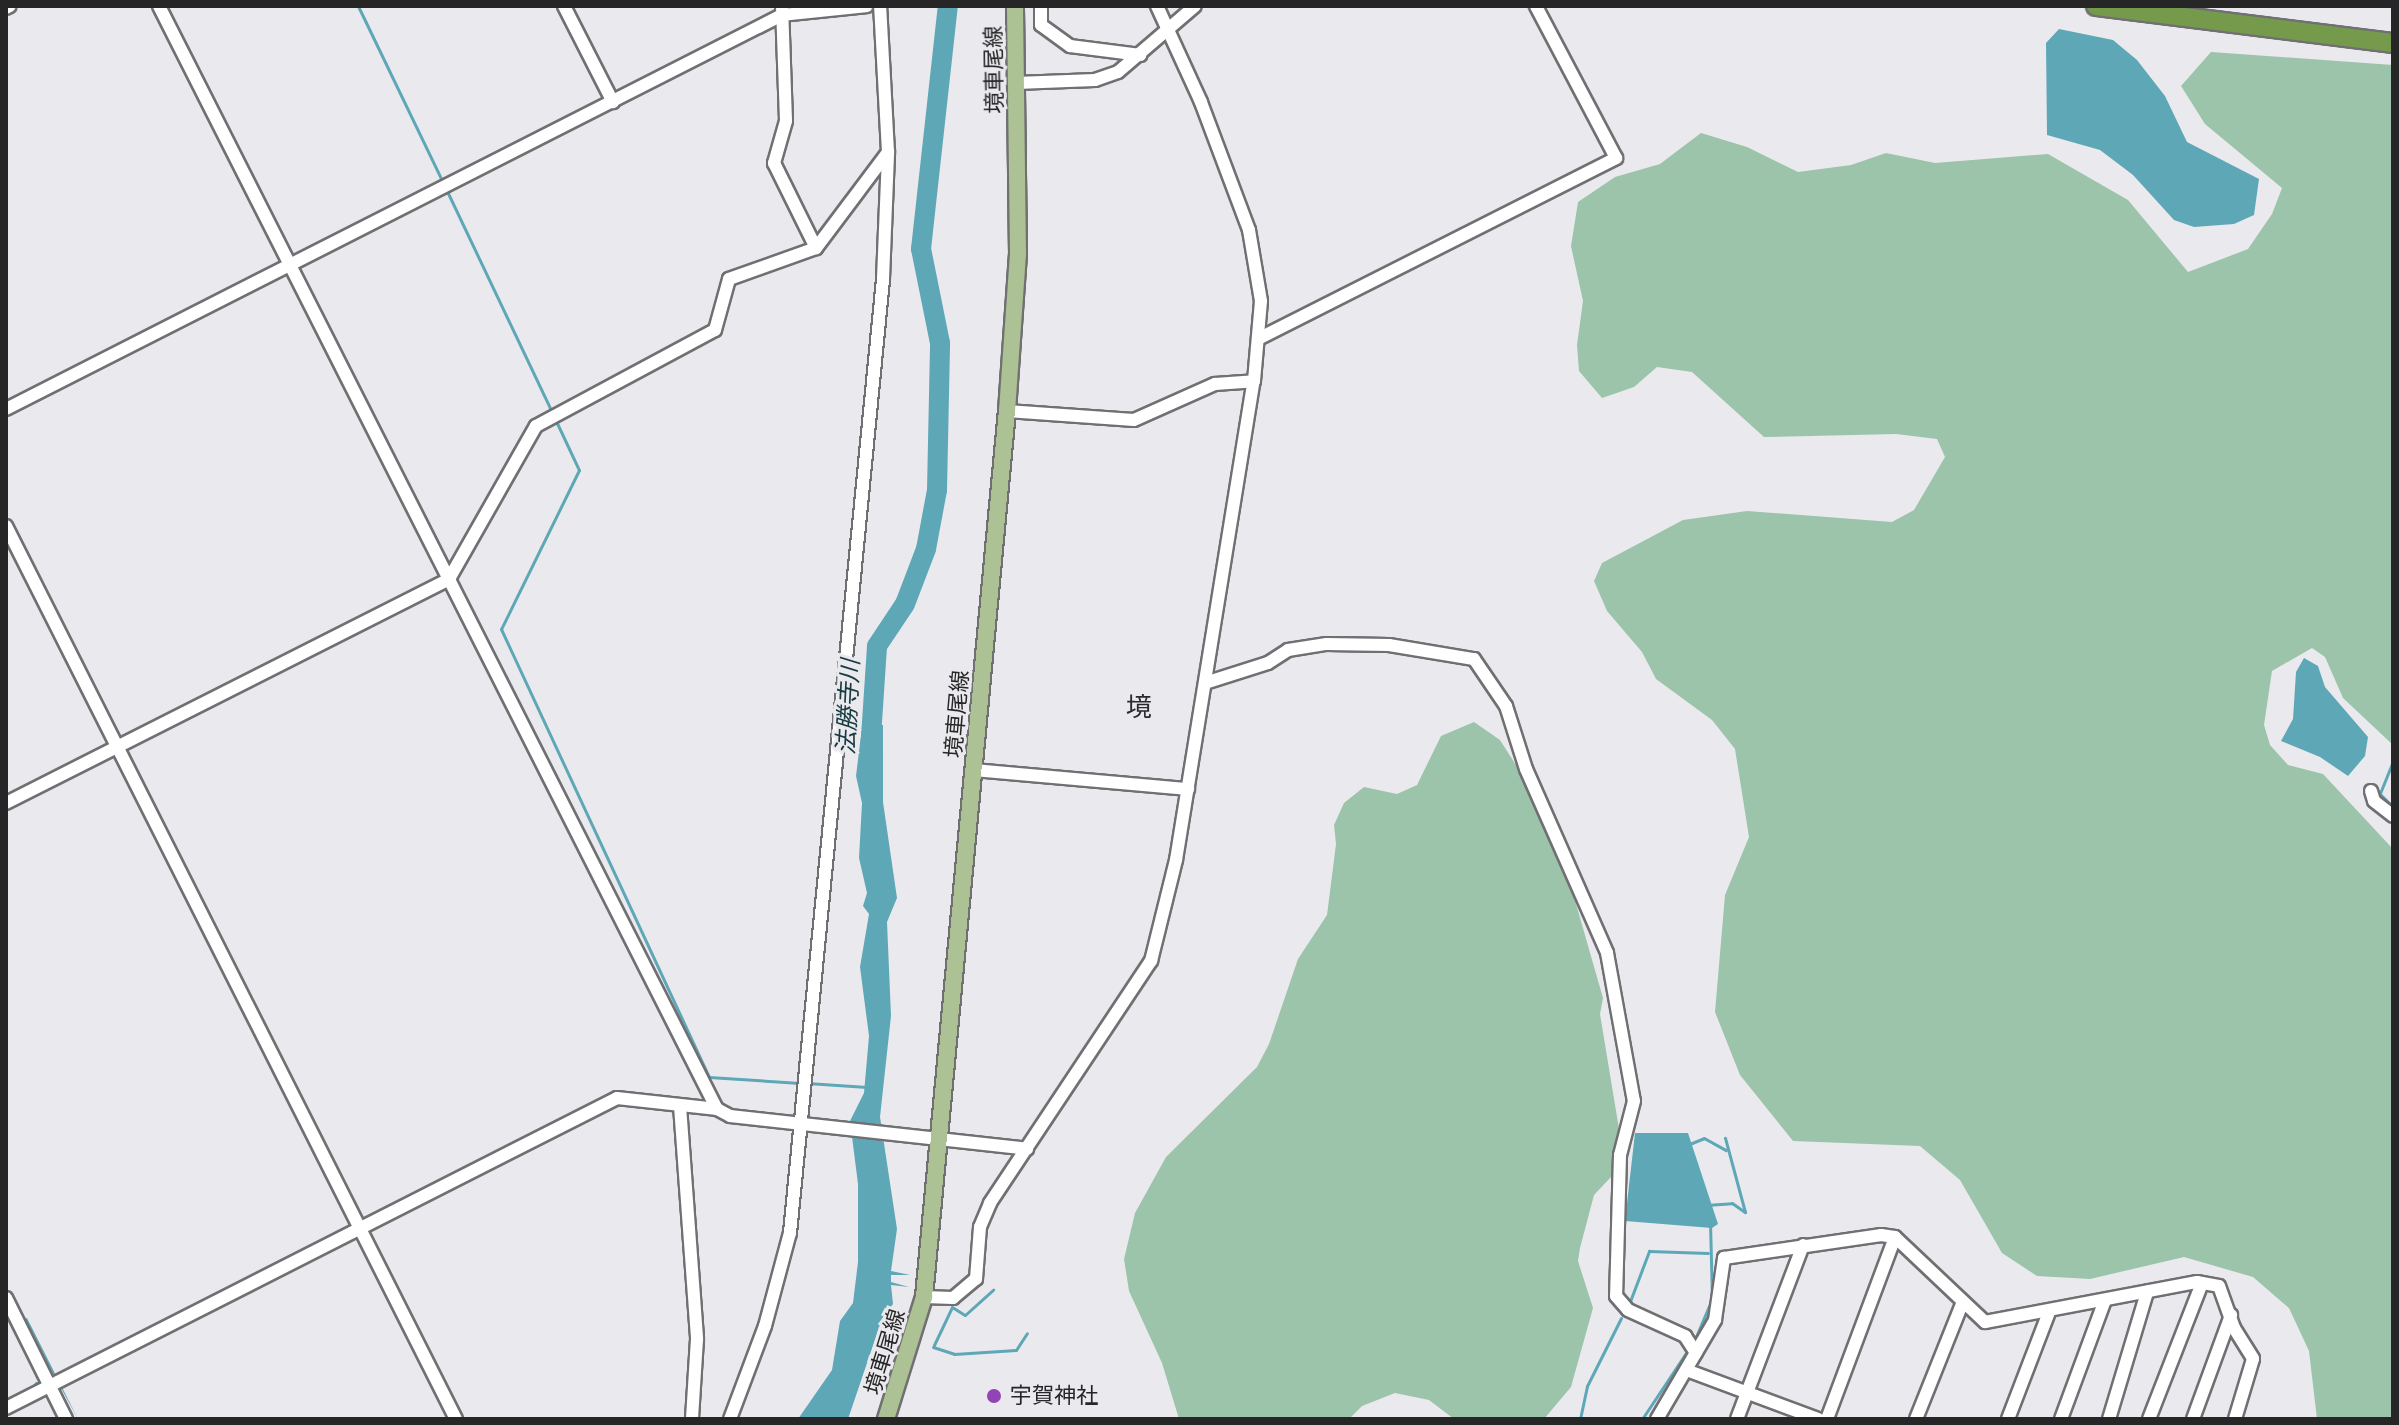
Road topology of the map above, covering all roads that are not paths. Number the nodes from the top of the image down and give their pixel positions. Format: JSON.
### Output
{"nodes":[{"id":1,"x":159,"y":6,"type":"edge"},
{"id":2,"x":564,"y":6,"type":"edge"},
{"id":3,"x":867,"y":6,"type":"edge"},
{"id":4,"x":880,"y":6,"type":"edge"},
{"id":5,"x":1015,"y":6,"type":"edge"},
{"id":6,"x":1041,"y":6,"type":"edge"},
{"id":7,"x":1157,"y":6,"type":"edge"},
{"id":8,"x":1195,"y":6,"type":"edge"},
{"id":9,"x":1536,"y":6,"type":"edge"},
{"id":10,"x":2096,"y":6,"type":"edge"},
{"id":11,"x":782,"y":10,"type":"edge"},
{"id":12,"x":1169,"y":25,"type":"junction"},
{"id":13,"x":2393,"y":43,"type":"edge"},
{"id":14,"x":1140,"y":55,"type":"junction"},
{"id":15,"x":1016,"y":83,"type":"junction"},
{"id":16,"x":613,"y":102,"type":"junction"},
{"id":17,"x":888,"y":152,"type":"junction"},
{"id":18,"x":816,"y":248,"type":"junction"},
{"id":19,"x":291,"y":264,"type":"junction"},
{"id":20,"x":1260,"y":338,"type":"junction"},
{"id":21,"x":1254,"y":381,"type":"junction"},
{"id":22,"x":6,"y":409,"type":"edge"},
{"id":23,"x":1007,"y":411,"type":"junction"},
{"id":24,"x":6,"y":526,"type":"edge"},
{"id":25,"x":449,"y":579,"type":"junction"},
{"id":26,"x":1205,"y":683,"type":"junction"},
{"id":27,"x":117,"y":746,"type":"junction"},
{"id":28,"x":974,"y":770,"type":"junction"},
{"id":29,"x":1188,"y":789,"type":"junction"},
{"id":30,"x":2371,"y":791,"type":"dead end"},
{"id":31,"x":6,"y":803,"type":"edge"},
{"id":32,"x":2393,"y":816,"type":"edge"},
{"id":33,"x":680,"y":1106,"type":"junction"},
{"id":34,"x":717,"y":1109,"type":"junction"},
{"id":35,"x":804,"y":1123,"type":"junction"},
{"id":36,"x":940,"y":1138,"type":"junction"},
{"id":37,"x":1027,"y":1149,"type":"junction"},
{"id":38,"x":362,"y":1226,"type":"junction"},
{"id":39,"x":1895,"y":1237,"type":"junction"},
{"id":40,"x":1803,"y":1245,"type":"junction"},
{"id":41,"x":2202,"y":1283,"type":"junction"},
{"id":42,"x":2147,"y":1292,"type":"junction"},
{"id":43,"x":924,"y":1297,"type":"junction"},
{"id":44,"x":6,"y":1298,"type":"edge"},
{"id":45,"x":2105,"y":1300,"type":"junction"},
{"id":46,"x":1962,"y":1304,"type":"junction"},
{"id":47,"x":2049,"y":1312,"type":"junction"},
{"id":48,"x":2231,"y":1315,"type":"junction"},
{"id":49,"x":1696,"y":1353,"type":"junction"},
{"id":50,"x":1689,"y":1371,"type":"junction"},
{"id":51,"x":49,"y":1386,"type":"junction"},
{"id":52,"x":1749,"y":1392,"type":"junction"},
{"id":53,"x":6,"y":1408,"type":"edge"},
{"id":54,"x":66,"y":1419,"type":"edge"},
{"id":55,"x":456,"y":1419,"type":"edge"},
{"id":56,"x":692,"y":1419,"type":"edge"},
{"id":57,"x":730,"y":1419,"type":"edge"},
{"id":58,"x":886,"y":1419,"type":"edge"},
{"id":59,"x":1657,"y":1419,"type":"edge"},
{"id":60,"x":1737,"y":1419,"type":"edge"},
{"id":61,"x":1818,"y":1419,"type":"edge"},
{"id":62,"x":1827,"y":1419,"type":"edge"},
{"id":63,"x":1916,"y":1419,"type":"edge"},
{"id":64,"x":2008,"y":1419,"type":"edge"},
{"id":65,"x":2061,"y":1419,"type":"edge"},
{"id":66,"x":2109,"y":1419,"type":"edge"},
{"id":67,"x":2149,"y":1419,"type":"edge"},
{"id":68,"x":2193,"y":1419,"type":"edge"},
{"id":69,"x":2235,"y":1419,"type":"edge"}],
"edges":[{"from":1,"to":19,"type":"street"},
{"from":2,"to":16,"type":"street"},
{"from":3,"to":11,"type":"street"},
{"from":4,"to":17,"type":"street"},
{"from":5,"to":15,"type":"main road","name":"境車尾線"},
{"from":6,"to":14,"type":"street"},
{"from":7,"to":12,"type":"street"},
{"from":8,"to":12,"type":"street"},
{"from":9,"to":20,"type":"street"},
{"from":10,"to":13,"type":"highway"},
{"from":11,"to":16,"type":"street"},
{"from":11,"to":18,"type":"street"},
{"from":12,"to":14,"type":"street"},
{"from":12,"to":20,"type":"street"},
{"from":14,"to":15,"type":"street"},
{"from":15,"to":23,"type":"main road","name":"境車尾線"},
{"from":16,"to":19,"type":"street"},
{"from":17,"to":18,"type":"street"},
{"from":17,"to":35,"type":"street"},
{"from":18,"to":25,"type":"street"},
{"from":19,"to":22,"type":"street"},
{"from":19,"to":25,"type":"street"},
{"from":20,"to":21,"type":"street"},
{"from":21,"to":23,"type":"street"},
{"from":21,"to":26,"type":"street"},
{"from":23,"to":28,"type":"main road","name":"境車尾線"},
{"from":24,"to":27,"type":"street"},
{"from":25,"to":27,"type":"street"},
{"from":25,"to":34,"type":"street"},
{"from":26,"to":29,"type":"street"},
{"from":26,"to":49,"type":"street"},
{"from":27,"to":31,"type":"street"},
{"from":27,"to":38,"type":"street"},
{"from":28,"to":29,"type":"street"},
{"from":28,"to":36,"type":"main road","name":"境車尾線"},
{"from":29,"to":37,"type":"street"},
{"from":30,"to":32,"type":"street"},
{"from":33,"to":34,"type":"street"},
{"from":33,"to":38,"type":"street"},
{"from":33,"to":56,"type":"street"},
{"from":34,"to":35,"type":"street"},
{"from":35,"to":36,"type":"street"},
{"from":35,"to":57,"type":"street"},
{"from":36,"to":37,"type":"street"},
{"from":36,"to":43,"type":"main road","name":"境車尾線"},
{"from":37,"to":43,"type":"street"},
{"from":38,"to":51,"type":"street"},
{"from":38,"to":55,"type":"street"},
{"from":39,"to":40,"type":"street"},
{"from":39,"to":46,"type":"street"},
{"from":39,"to":62,"type":"street"},
{"from":40,"to":49,"type":"street"},
{"from":40,"to":52,"type":"street"},
{"from":41,"to":42,"type":"street"},
{"from":41,"to":48,"type":"street"},
{"from":41,"to":67,"type":"street"},
{"from":42,"to":45,"type":"street"},
{"from":42,"to":66,"type":"street"},
{"from":43,"to":58,"type":"main road","name":"境車尾線"},
{"from":44,"to":51,"type":"street"},
{"from":45,"to":47,"type":"street"},
{"from":45,"to":65,"type":"street"},
{"from":46,"to":47,"type":"street"},
{"from":46,"to":63,"type":"street"},
{"from":47,"to":64,"type":"street"},
{"from":48,"to":68,"type":"street"},
{"from":48,"to":69,"type":"street"},
{"from":49,"to":50,"type":"street"},
{"from":50,"to":52,"type":"street"},
{"from":50,"to":59,"type":"street"},
{"from":51,"to":53,"type":"street"},
{"from":51,"to":54,"type":"street"},
{"from":52,"to":60,"type":"street"},
{"from":52,"to":61,"type":"street"}]}
